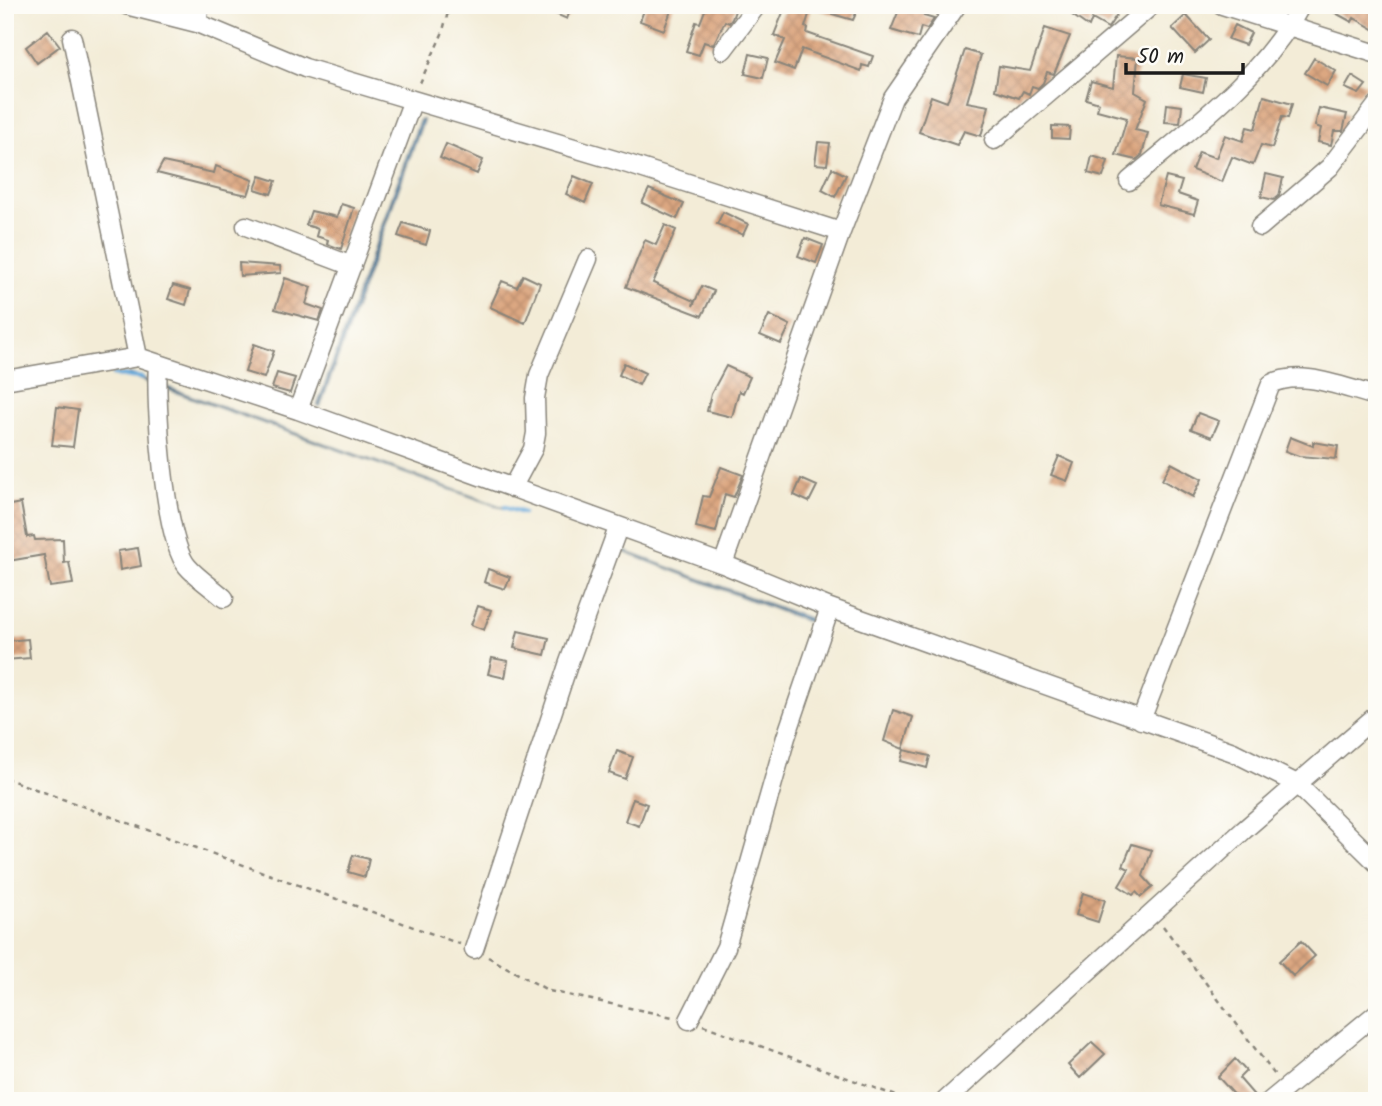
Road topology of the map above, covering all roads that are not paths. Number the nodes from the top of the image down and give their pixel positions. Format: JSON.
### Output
{"nodes":[{"id":1,"x":126,"y":5,"type":"edge"},
{"id":2,"x":757,"y":5,"type":"edge"},
{"id":3,"x":957,"y":5,"type":"edge"},
{"id":4,"x":1152,"y":5,"type":"edge"},
{"id":5,"x":1222,"y":5,"type":"edge"},
{"id":6,"x":1301,"y":5,"type":"edge"},
{"id":7,"x":199,"y":14,"type":"edge"},
{"id":8,"x":1290,"y":26,"type":"junction"},
{"id":9,"x":72,"y":38,"type":"dead end"},
{"id":10,"x":723,"y":50,"type":"dead end"},
{"id":11,"x":1377,"y":54,"type":"edge"},
{"id":12,"x":413,"y":100,"type":"junction"},
{"id":13,"x":1377,"y":105,"type":"edge"},
{"id":14,"x":994,"y":140,"type":"dead end"},
{"id":15,"x":1129,"y":181,"type":"dead end"},
{"id":16,"x":246,"y":226,"type":"dead end"},
{"id":17,"x":1260,"y":227,"type":"dead end"},
{"id":18,"x":841,"y":232,"type":"junction"},
{"id":19,"x":588,"y":259,"type":"dead end"},
{"id":20,"x":352,"y":267,"type":"junction"},
{"id":21,"x":138,"y":357,"type":"junction"},
{"id":22,"x":158,"y":364,"type":"junction"},
{"id":23,"x":5,"y":380,"type":"edge"},
{"id":24,"x":1377,"y":396,"type":"edge"},
{"id":25,"x":298,"y":410,"type":"junction"},
{"id":26,"x":512,"y":488,"type":"junction"},
{"id":27,"x":618,"y":528,"type":"junction"},
{"id":28,"x":723,"y":564,"type":"junction"},
{"id":29,"x":225,"y":598,"type":"dead end"},
{"id":30,"x":830,"y":608,"type":"junction"},
{"id":31,"x":1377,"y":715,"type":"edge"},
{"id":32,"x":1141,"y":720,"type":"junction"},
{"id":33,"x":1297,"y":784,"type":"junction"},
{"id":34,"x":1377,"y":863,"type":"edge"},
{"id":35,"x":474,"y":949,"type":"road end"},
{"id":36,"x":1377,"y":1013,"type":"edge"},
{"id":37,"x":689,"y":1020,"type":"road end"},
{"id":38,"x":1290,"y":1095,"type":"edge"},
{"id":39,"x":945,"y":1101,"type":"edge"},
{"id":40,"x":1270,"y":1101,"type":"edge"}],
"edges":[{"from":1,"to":7,"type":"street"},
{"from":2,"to":10,"type":"street"},
{"from":3,"to":18,"type":"street"},
{"from":4,"to":14,"type":"street"},
{"from":5,"to":8,"type":"street"},
{"from":6,"to":8,"type":"street"},
{"from":7,"to":12,"type":"street"},
{"from":8,"to":11,"type":"street"},
{"from":8,"to":15,"type":"street"},
{"from":9,"to":21,"type":"street"},
{"from":12,"to":18,"type":"street"},
{"from":12,"to":20,"type":"street"},
{"from":13,"to":17,"type":"street"},
{"from":16,"to":20,"type":"street"},
{"from":18,"to":28,"type":"street"},
{"from":19,"to":26,"type":"street"},
{"from":20,"to":25,"type":"street"},
{"from":21,"to":22,"type":"street"},
{"from":21,"to":23,"type":"street"},
{"from":22,"to":25,"type":"street"},
{"from":22,"to":29,"type":"street"},
{"from":24,"to":32,"type":"street"},
{"from":25,"to":26,"type":"street"},
{"from":26,"to":27,"type":"street"},
{"from":27,"to":28,"type":"street"},
{"from":27,"to":35,"type":"street"},
{"from":28,"to":30,"type":"street"},
{"from":30,"to":32,"type":"street"},
{"from":30,"to":37,"type":"street"},
{"from":31,"to":33,"type":"street"},
{"from":32,"to":33,"type":"street"},
{"from":33,"to":34,"type":"street"},
{"from":33,"to":39,"type":"street"},
{"from":36,"to":38,"type":"street"},
{"from":38,"to":40,"type":"street"}]}
